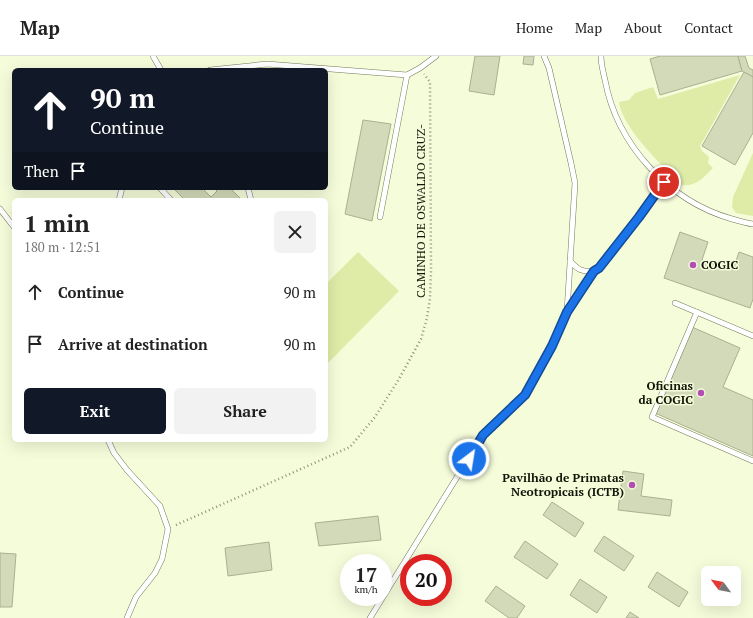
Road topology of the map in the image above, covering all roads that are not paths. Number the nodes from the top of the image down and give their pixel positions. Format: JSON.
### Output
{"nodes":[{"id":1,"x":152,"y":56,"type":"edge"},
{"id":2,"x":436,"y":56,"type":"edge"},
{"id":3,"x":544,"y":56,"type":"edge"},
{"id":4,"x":601,"y":56,"type":"edge"},
{"id":5,"x":160,"y":68,"type":"edge"},
{"id":6,"x":229,"y":68,"type":"edge"},
{"id":7,"x":318,"y":68,"type":"edge"},
{"id":8,"x":328,"y":69,"type":"edge"},
{"id":9,"x":407,"y":75,"type":"junction"},
{"id":10,"x":664,"y":182,"type":"junction"},
{"id":11,"x":162,"y":190,"type":"edge"},
{"id":12,"x":169,"y":198,"type":"edge"},
{"id":13,"x":0,"y":209,"type":"edge"},
{"id":14,"x":380,"y":217,"type":"dead end"},
{"id":15,"x":12,"y":224,"type":"edge"},
{"id":16,"x":753,"y":224,"type":"edge"},
{"id":17,"x":570,"y":261,"type":"junction"},
{"id":18,"x":594,"y":271,"type":"junction"},
{"id":19,"x":674,"y":302,"type":"dead end"},
{"id":20,"x":567,"y":312,"type":"junction"},
{"id":21,"x":697,"y":312,"type":"junction"},
{"id":22,"x":753,"y":336,"type":"edge"},
{"id":23,"x":109,"y":442,"type":"edge"},
{"id":24,"x":753,"y":461,"type":"edge"},
{"id":25,"x":127,"y":618,"type":"edge"},
{"id":26,"x":370,"y":618,"type":"edge"}],
"edges":[{"from":1,"to":5,"type":"lane"},
{"from":2,"to":9,"type":"lane"},
{"from":3,"to":17,"type":"lane"},
{"from":4,"to":10,"type":"lane"},
{"from":6,"to":7,"type":"lane"},
{"from":8,"to":9,"type":"lane"},
{"from":9,"to":14,"type":"lane"},
{"from":10,"to":16,"type":"lane"},
{"from":10,"to":18,"type":"lane"},
{"from":11,"to":12,"type":"lane"},
{"from":13,"to":15,"type":"lane"},
{"from":17,"to":18,"type":"lane"},
{"from":17,"to":20,"type":"lane"},
{"from":18,"to":20,"type":"lane"},
{"from":19,"to":21,"type":"lane"},
{"from":20,"to":26,"type":"lane"},
{"from":21,"to":22,"type":"lane"},
{"from":21,"to":24,"type":"lane"},
{"from":23,"to":25,"type":"lane"}]}
